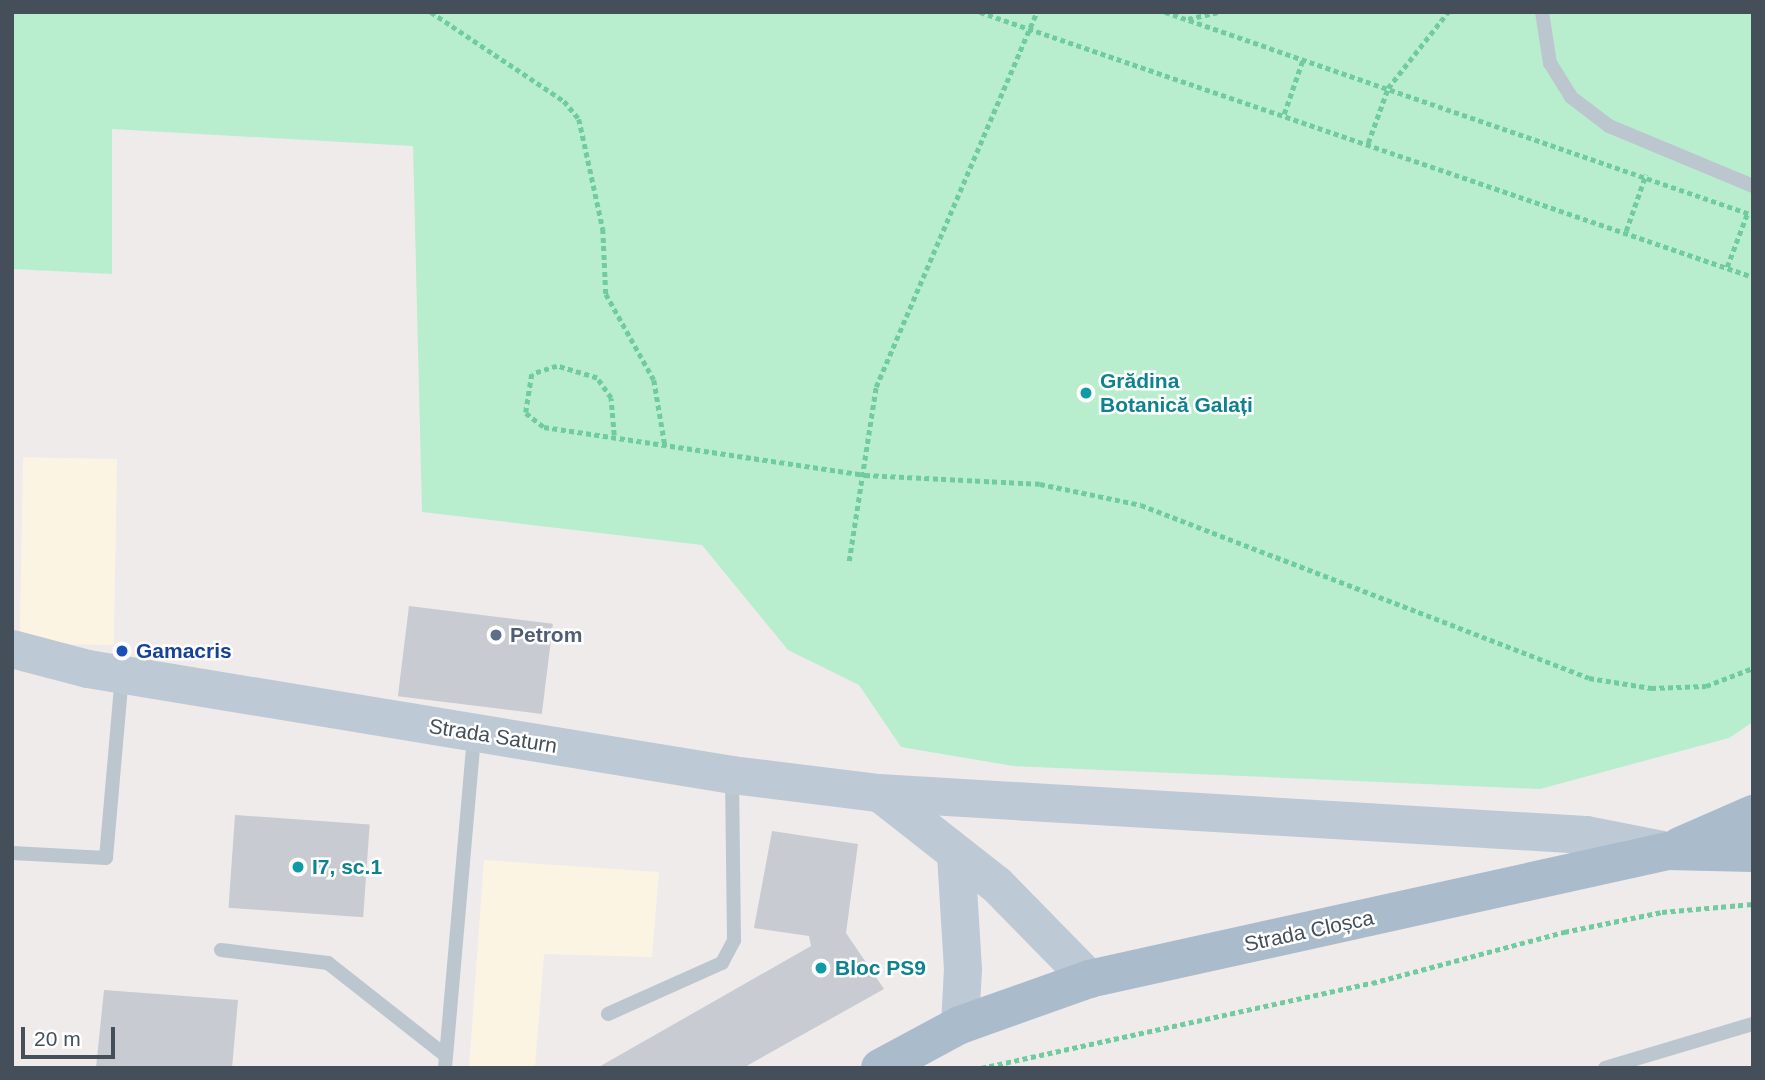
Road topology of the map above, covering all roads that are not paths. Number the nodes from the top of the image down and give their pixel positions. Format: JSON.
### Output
{"nodes":[{"id":1,"x":1542,"y":12,"type":"edge"},
{"id":2,"x":1753,"y":186,"type":"edge"},
{"id":3,"x":12,"y":649,"type":"edge"},
{"id":4,"x":122,"y":675,"type":"junction"},
{"id":5,"x":474,"y":733,"type":"junction"},
{"id":6,"x":732,"y":775,"type":"junction"},
{"id":7,"x":879,"y":793,"type":"junction"},
{"id":8,"x":1753,"y":814,"type":"edge"},
{"id":9,"x":1668,"y":851,"type":"junction"},
{"id":10,"x":12,"y":853,"type":"edge"},
{"id":11,"x":1753,"y":853,"type":"edge"},
{"id":12,"x":956,"y":855,"type":"junction"},
{"id":13,"x":221,"y":950,"type":"dead end"},
{"id":14,"x":1089,"y":979,"type":"junction"},
{"id":15,"x":608,"y":1014,"type":"dead end"},
{"id":16,"x":1753,"y":1024,"type":"edge"},
{"id":17,"x":960,"y":1025,"type":"junction"},
{"id":18,"x":445,"y":1062,"type":"edge"},
{"id":19,"x":880,"y":1068,"type":"edge"},
{"id":20,"x":1605,"y":1068,"type":"edge"}],
"edges":[{"from":1,"to":2,"type":"lane"},
{"from":3,"to":4,"type":"street","name":"Strada Saturn"},
{"from":4,"to":5,"type":"street","name":"Strada Saturn"},
{"from":4,"to":10,"type":"lane"},
{"from":5,"to":6,"type":"street","name":"Strada Saturn"},
{"from":5,"to":18,"type":"lane"},
{"from":6,"to":7,"type":"street","name":"Strada Saturn"},
{"from":6,"to":15,"type":"lane"},
{"from":7,"to":9,"type":"street"},
{"from":7,"to":12,"type":"street","name":"Strada Saturn"},
{"from":8,"to":9,"type":"main road"},
{"from":9,"to":11,"type":"main road","name":"Strada Cloșca"},
{"from":9,"to":14,"type":"main road","name":"Strada Cloșca"},
{"from":12,"to":14,"type":"street","name":"Strada Saturn"},
{"from":12,"to":17,"type":"street"},
{"from":13,"to":18,"type":"lane"},
{"from":14,"to":17,"type":"main road","name":"Strada Cloșca"},
{"from":16,"to":20,"type":"lane"},
{"from":17,"to":19,"type":"main road","name":"Strada Cloșca"}]}
